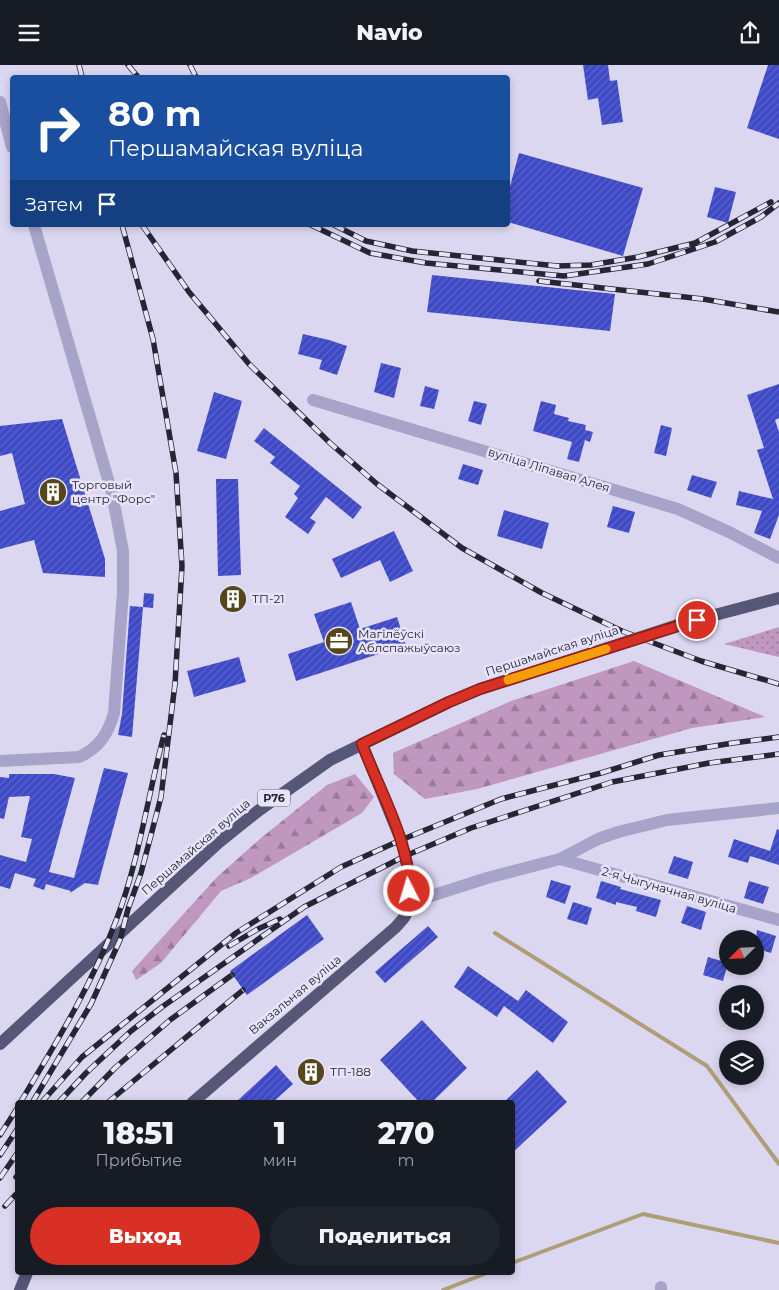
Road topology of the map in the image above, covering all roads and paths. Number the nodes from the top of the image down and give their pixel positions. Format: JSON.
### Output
{"nodes":[{"id":1,"x":0,"y":102,"type":"edge"},
{"id":2,"x":10,"y":140,"type":"edge"},
{"id":3,"x":35,"y":227,"type":"edge"},
{"id":4,"x":313,"y":400,"type":"dead end"},
{"id":5,"x":779,"y":558,"type":"edge"},
{"id":6,"x":779,"y":598,"type":"edge"},
{"id":7,"x":362,"y":744,"type":"junction"},
{"id":8,"x":0,"y":761,"type":"edge"},
{"id":9,"x":779,"y":808,"type":"edge"},
{"id":10,"x":560,"y":859,"type":"junction"},
{"id":11,"x":409,"y":903,"type":"junction"},
{"id":12,"x":779,"y":920,"type":"edge"},
{"id":13,"x":0,"y":1045,"type":"edge"},
{"id":14,"x":195,"y":1100,"type":"edge"},
{"id":15,"x":27,"y":1275,"type":"edge"},
{"id":16,"x":20,"y":1290,"type":"edge"}],
"edges":[{"from":1,"to":2,"type":"street"},
{"from":3,"to":8,"type":"street"},
{"from":4,"to":5,"type":"street","name":"вуліца Ліпавая Алея"},
{"from":6,"to":7,"type":"main road","name":"Першамайская вуліца","number":"Р76","bridge":true},
{"from":7,"to":11,"type":"main road","name":"Вакзальная вуліца"},
{"from":7,"to":13,"type":"main road","name":"Першамайская вуліца","number":"Р76"},
{"from":9,"to":10,"type":"street"},
{"from":10,"to":11,"type":"street"},
{"from":10,"to":12,"type":"street","name":"2-я Чыгуначная вуліца"},
{"from":11,"to":14,"type":"main road","name":"Вакзальная вуліца"},
{"from":15,"to":16,"type":"main road"}]}
